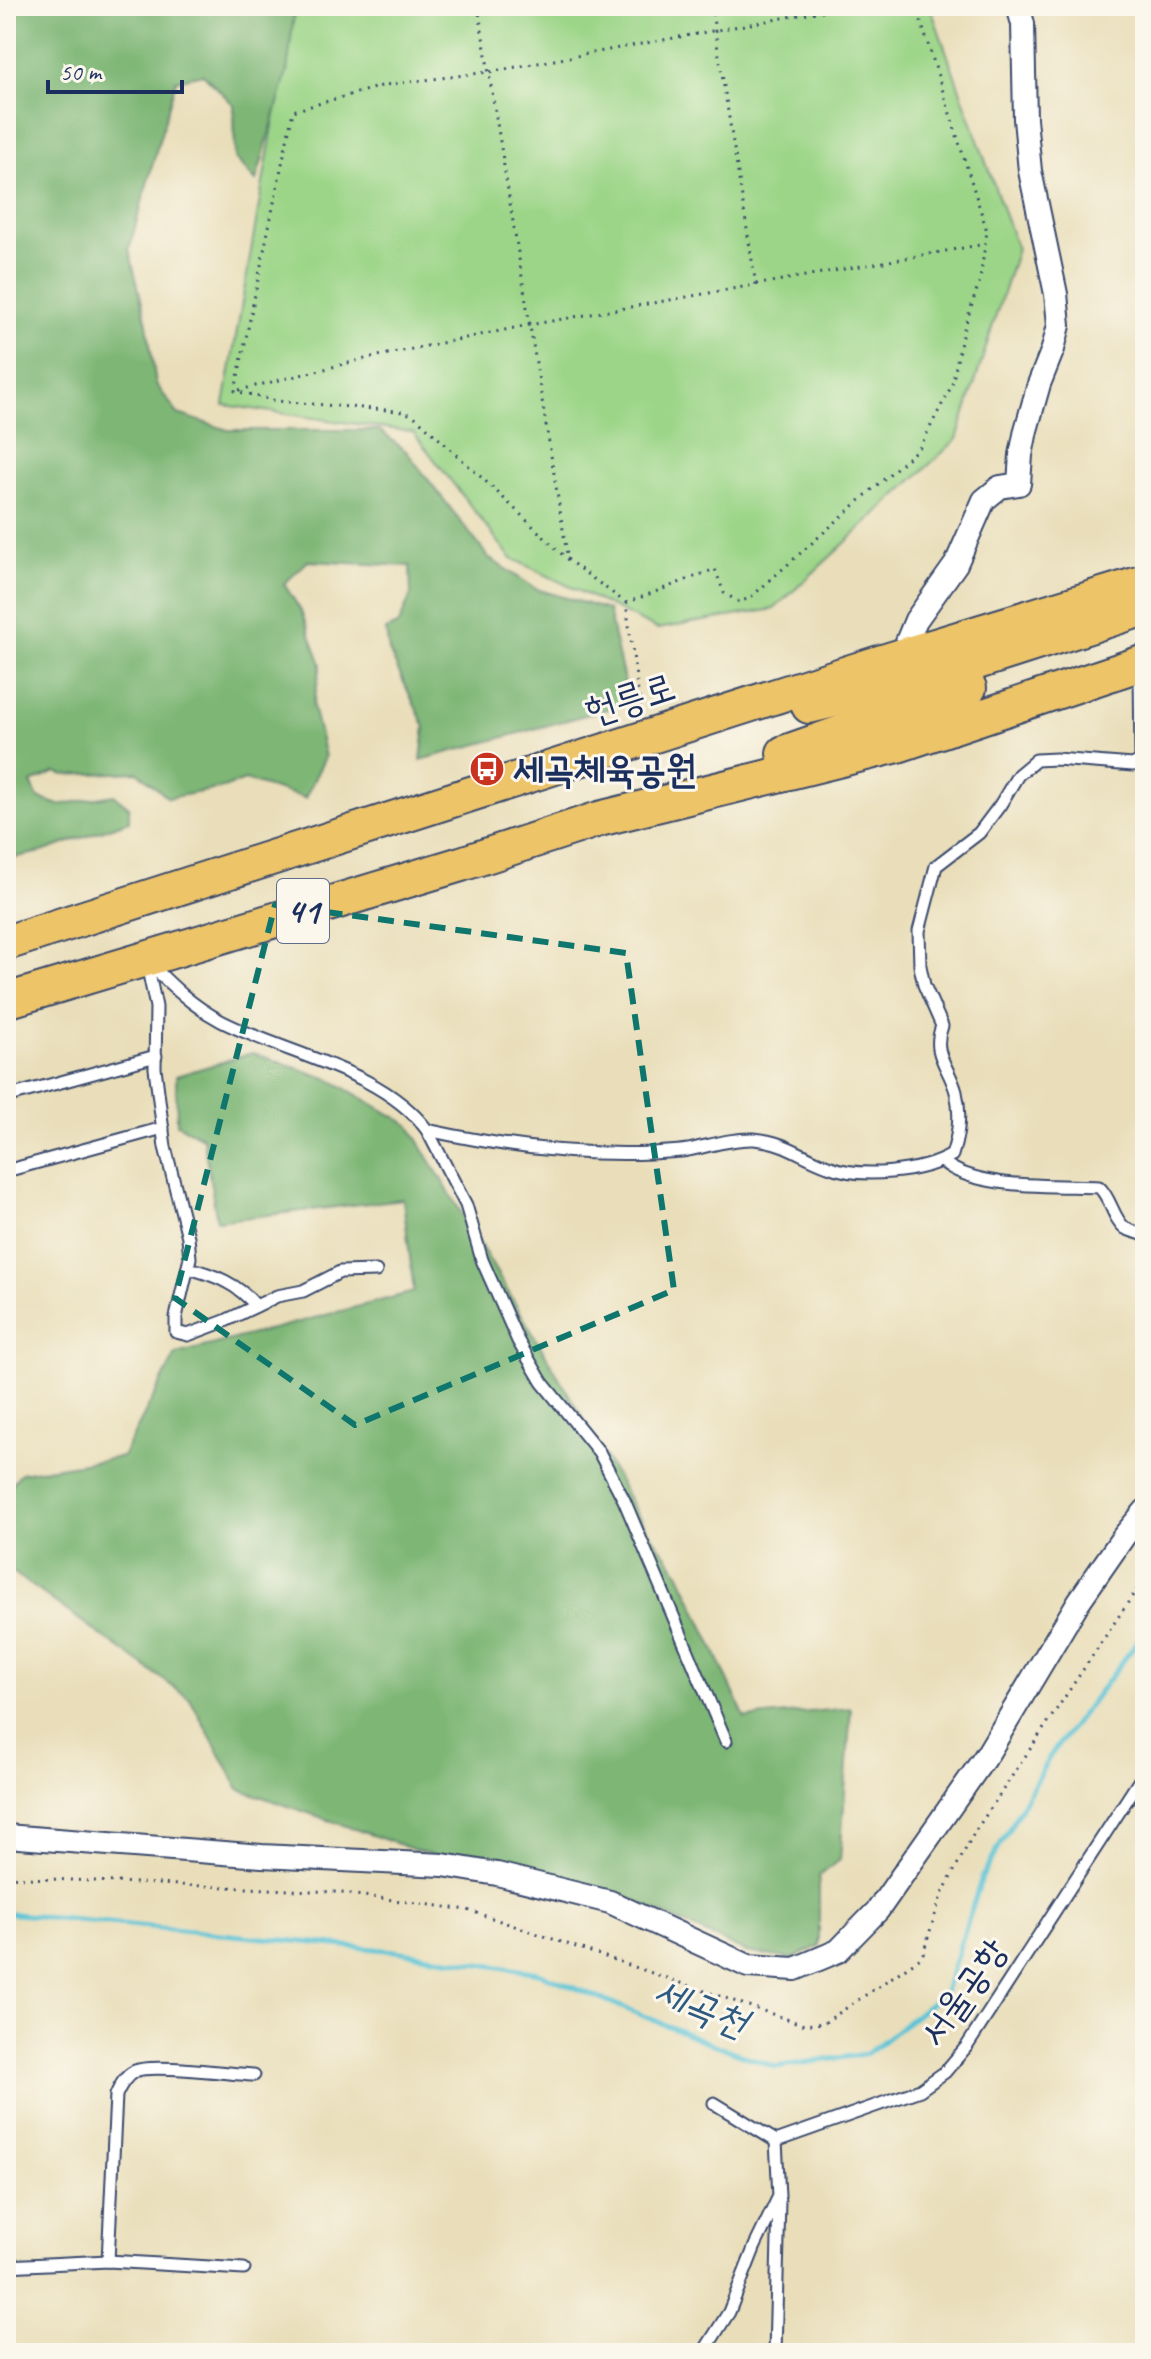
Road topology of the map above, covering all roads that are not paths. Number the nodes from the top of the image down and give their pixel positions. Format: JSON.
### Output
{"nodes":[{"id":1,"x":1018,"y":6,"type":"edge"},
{"id":2,"x":1145,"y":582,"type":"edge"},
{"id":3,"x":1145,"y":608,"type":"edge"},
{"id":4,"x":1143,"y":652,"type":"edge"},
{"id":5,"x":901,"y":656,"type":"junction"},
{"id":6,"x":560,"y":767,"type":"junction"},
{"id":7,"x":6,"y":943,"type":"edge"},
{"id":8,"x":146,"y":959,"type":"junction"},
{"id":9,"x":6,"y":1001,"type":"edge"},
{"id":10,"x":156,"y":1056,"type":"junction"},
{"id":11,"x":6,"y":1097,"type":"edge"},
{"id":12,"x":163,"y":1128,"type":"junction"},
{"id":13,"x":427,"y":1130,"type":"junction"},
{"id":14,"x":942,"y":1161,"type":"junction"},
{"id":15,"x":6,"y":1171,"type":"edge"},
{"id":16,"x":1145,"y":1235,"type":"edge"},
{"id":17,"x":188,"y":1268,"type":"junction"},
{"id":18,"x":376,"y":1271,"type":"dead end"},
{"id":19,"x":256,"y":1306,"type":"junction"},
{"id":20,"x":1145,"y":1511,"type":"edge"},
{"id":21,"x":726,"y":1741,"type":"dead end"},
{"id":22,"x":1145,"y":1772,"type":"edge"},
{"id":23,"x":6,"y":1836,"type":"edge"},
{"id":24,"x":254,"y":2075,"type":"dead end"},
{"id":25,"x":714,"y":2103,"type":"dead end"},
{"id":26,"x":776,"y":2141,"type":"junction"},
{"id":27,"x":779,"y":2196,"type":"junction"},
{"id":28,"x":108,"y":2261,"type":"junction"},
{"id":29,"x":6,"y":2266,"type":"edge"},
{"id":30,"x":244,"y":2269,"type":"dead end"},
{"id":31,"x":703,"y":2353,"type":"edge"},
{"id":32,"x":775,"y":2353,"type":"edge"}],
"edges":[{"from":1,"to":5,"type":"street"},
{"from":2,"to":5,"type":"main road","name":"헌릉로","number":"41"},
{"from":3,"to":6,"type":"main road"},
{"from":4,"to":8,"type":"main road","number":"41"},
{"from":4,"to":14,"type":"lane"},
{"from":5,"to":6,"type":"main road","name":"헌릉로","number":"41"},
{"from":6,"to":7,"type":"main road","name":"헌릉로","number":"41"},
{"from":8,"to":9,"type":"main road","number":"41"},
{"from":8,"to":10,"type":"lane"},
{"from":8,"to":13,"type":"lane"},
{"from":10,"to":11,"type":"lane"},
{"from":10,"to":12,"type":"lane"},
{"from":12,"to":15,"type":"lane"},
{"from":12,"to":17,"type":"lane"},
{"from":13,"to":14,"type":"lane"},
{"from":13,"to":21,"type":"lane"},
{"from":14,"to":16,"type":"lane"},
{"from":17,"to":19,"type":"lane"},
{"from":17,"to":19,"type":"lane"},
{"from":18,"to":19,"type":"lane"},
{"from":20,"to":23,"type":"street"},
{"from":22,"to":26,"type":"lane","name":"서울공항"},
{"from":24,"to":28,"type":"lane"},
{"from":25,"to":26,"type":"lane"},
{"from":26,"to":27,"type":"lane"},
{"from":27,"to":31,"type":"lane"},
{"from":27,"to":32,"type":"lane"},
{"from":28,"to":29,"type":"lane"},
{"from":28,"to":30,"type":"lane"}]}
